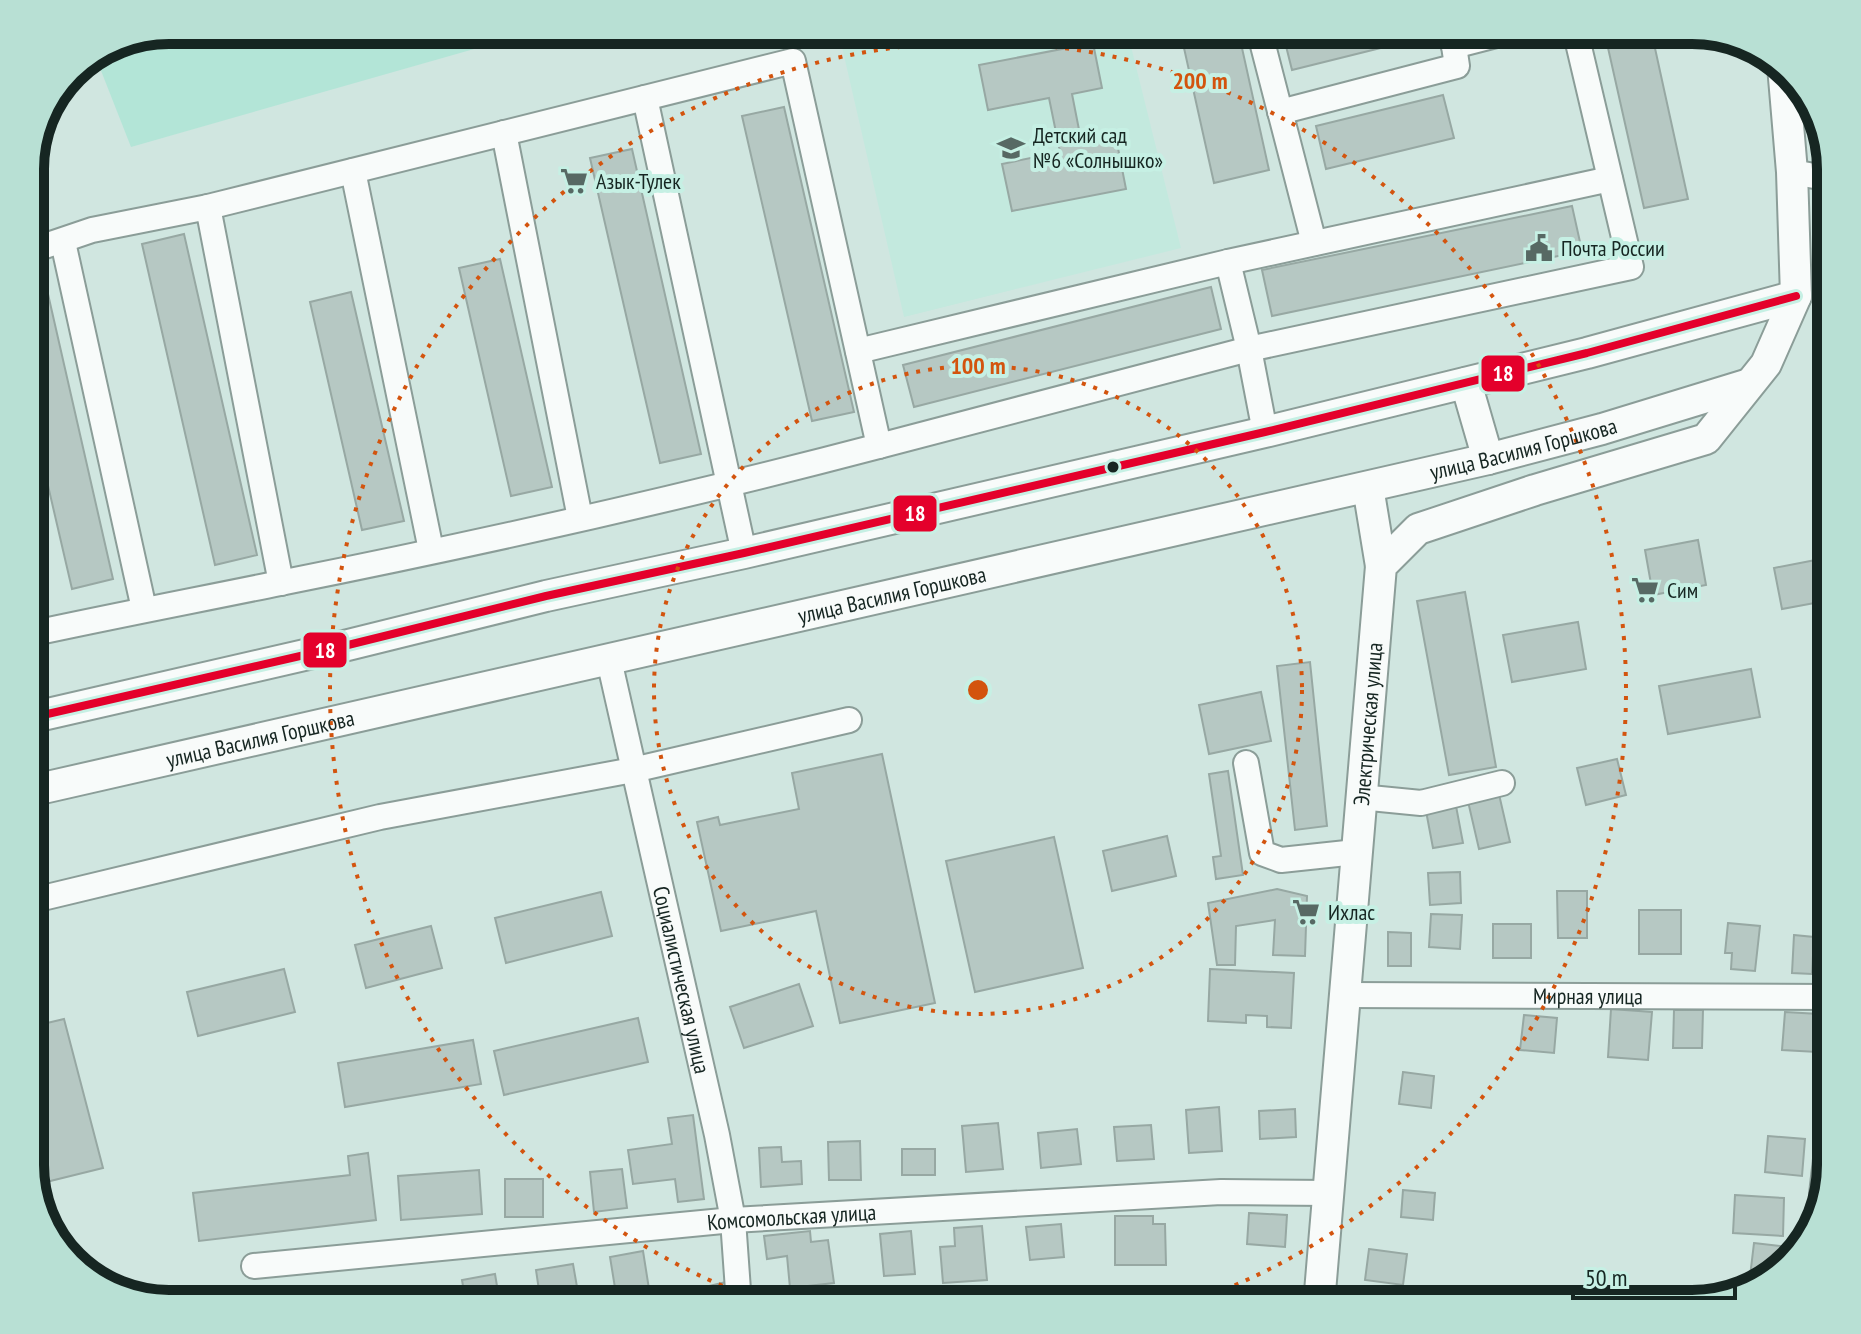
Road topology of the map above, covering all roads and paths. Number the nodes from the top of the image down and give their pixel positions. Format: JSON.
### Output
{"nodes":[{"id":1,"x":1263,"y":44,"type":"edge"},
{"id":2,"x":1453,"y":44,"type":"edge"},
{"id":3,"x":1578,"y":44,"type":"edge"},
{"id":4,"x":1785,"y":85,"type":"edge"},
{"id":5,"x":645,"y":98,"type":"junction"},
{"id":6,"x":1280,"y":112,"type":"junction"},
{"id":7,"x":504,"y":133,"type":"junction"},
{"id":8,"x":353,"y":171,"type":"junction"},
{"id":9,"x":1792,"y":172,"type":"junction"},
{"id":10,"x":1817,"y":176,"type":"edge"},
{"id":11,"x":1610,"y":179,"type":"junction"},
{"id":12,"x":208,"y":207,"type":"junction"},
{"id":13,"x":63,"y":242,"type":"junction"},
{"id":14,"x":1314,"y":243,"type":"junction"},
{"id":15,"x":44,"y":247,"type":"edge"},
{"id":16,"x":1228,"y":262,"type":"junction"},
{"id":17,"x":1796,"y":296,"type":"junction"},
{"id":18,"x":1249,"y":349,"type":"junction"},
{"id":19,"x":858,"y":351,"type":"junction"},
{"id":20,"x":1466,"y":383,"type":"junction"},
{"id":21,"x":1749,"y":384,"type":"junction"},
{"id":22,"x":1265,"y":432,"type":"junction"},
{"id":23,"x":879,"y":446,"type":"junction"},
{"id":24,"x":1488,"y":459,"type":"junction"},
{"id":25,"x":731,"y":485,"type":"junction"},
{"id":26,"x":1368,"y":487,"type":"junction"},
{"id":27,"x":580,"y":518,"type":"junction"},
{"id":28,"x":431,"y":550,"type":"junction"},
{"id":29,"x":744,"y":553,"type":"junction"},
{"id":30,"x":1381,"y":566,"type":"junction"},
{"id":31,"x":281,"y":583,"type":"junction"},
{"id":32,"x":144,"y":609,"type":"junction"},
{"id":33,"x":44,"y":631,"type":"edge"},
{"id":34,"x":609,"y":660,"type":"junction"},
{"id":35,"x":44,"y":715,"type":"edge"},
{"id":36,"x":849,"y":720,"type":"dead end"},
{"id":37,"x":1246,"y":763,"type":"dead end"},
{"id":38,"x":633,"y":770,"type":"junction"},
{"id":39,"x":1502,"y":783,"type":"dead end"},
{"id":40,"x":44,"y":788,"type":"edge"},
{"id":41,"x":1360,"y":797,"type":"junction"},
{"id":42,"x":1356,"y":852,"type":"junction"},
{"id":43,"x":44,"y":898,"type":"edge"},
{"id":44,"x":1346,"y":995,"type":"junction"},
{"id":45,"x":1817,"y":997,"type":"edge"},
{"id":46,"x":1329,"y":1193,"type":"junction"},
{"id":47,"x":733,"y":1220,"type":"junction"},
{"id":48,"x":254,"y":1266,"type":"dead end"},
{"id":49,"x":738,"y":1290,"type":"edge"},
{"id":50,"x":1320,"y":1290,"type":"edge"}],
"edges":[{"from":1,"to":6,"type":"street"},
{"from":2,"to":6,"type":"street"},
{"from":3,"to":11,"type":"street"},
{"from":4,"to":9,"type":"main road"},
{"from":5,"to":7,"type":"street"},
{"from":5,"to":19,"type":"street"},
{"from":5,"to":25,"type":"street"},
{"from":6,"to":14,"type":"street"},
{"from":7,"to":8,"type":"street"},
{"from":7,"to":27,"type":"street"},
{"from":8,"to":12,"type":"street"},
{"from":8,"to":28,"type":"street"},
{"from":9,"to":10,"type":"street"},
{"from":9,"to":17,"type":"main road"},
{"from":11,"to":14,"type":"street"},
{"from":11,"to":18,"type":"street"},
{"from":12,"to":13,"type":"street"},
{"from":12,"to":31,"type":"street"},
{"from":13,"to":15,"type":"street"},
{"from":13,"to":32,"type":"street"},
{"from":14,"to":16,"type":"street"},
{"from":16,"to":18,"type":"street"},
{"from":16,"to":19,"type":"street"},
{"from":17,"to":20,"type":"main road"},
{"from":17,"to":21,"type":"main road"},
{"from":18,"to":22,"type":"street"},
{"from":18,"to":23,"type":"street"},
{"from":19,"to":23,"type":"street"},
{"from":20,"to":22,"type":"main road"},
{"from":20,"to":24,"type":"main road"},
{"from":21,"to":24,"type":"main road","name":"улица Василия Горшкова"},
{"from":21,"to":30,"type":"main road"},
{"from":22,"to":29,"type":"main road"},
{"from":23,"to":25,"type":"street"},
{"from":24,"to":26,"type":"main road","name":"улица Василия Горшкова"},
{"from":25,"to":27,"type":"street"},
{"from":25,"to":29,"type":"street"},
{"from":26,"to":30,"type":"main road","name":"Электрическая улица"},
{"from":26,"to":34,"type":"main road","name":"улица Василия Горшкова"},
{"from":27,"to":28,"type":"street"},
{"from":28,"to":31,"type":"street"},
{"from":29,"to":35,"type":"main road"},
{"from":30,"to":41,"type":"main road","name":"Электрическая улица"},
{"from":31,"to":32,"type":"street"},
{"from":32,"to":33,"type":"street"},
{"from":34,"to":38,"type":"street","name":"Социалистическая улица"},
{"from":34,"to":40,"type":"main road","name":"улица Василия Горшкова"},
{"from":36,"to":38,"type":"street"},
{"from":37,"to":42,"type":"street"},
{"from":38,"to":43,"type":"street"},
{"from":38,"to":47,"type":"street","name":"Социалистическая улица"},
{"from":39,"to":41,"type":"street"},
{"from":41,"to":42,"type":"main road","name":"Электрическая улица"},
{"from":42,"to":44,"type":"main road","name":"Электрическая улица"},
{"from":44,"to":45,"type":"street","name":"Мирная улица"},
{"from":44,"to":46,"type":"main road","name":"Электрическая улица"},
{"from":46,"to":47,"type":"street","name":"Комсомольская улица"},
{"from":46,"to":50,"type":"main road","name":"Электрическая улица"},
{"from":47,"to":48,"type":"street","name":"Комсомольская улица"},
{"from":47,"to":49,"type":"street","name":"Социалистическая улица"}]}
